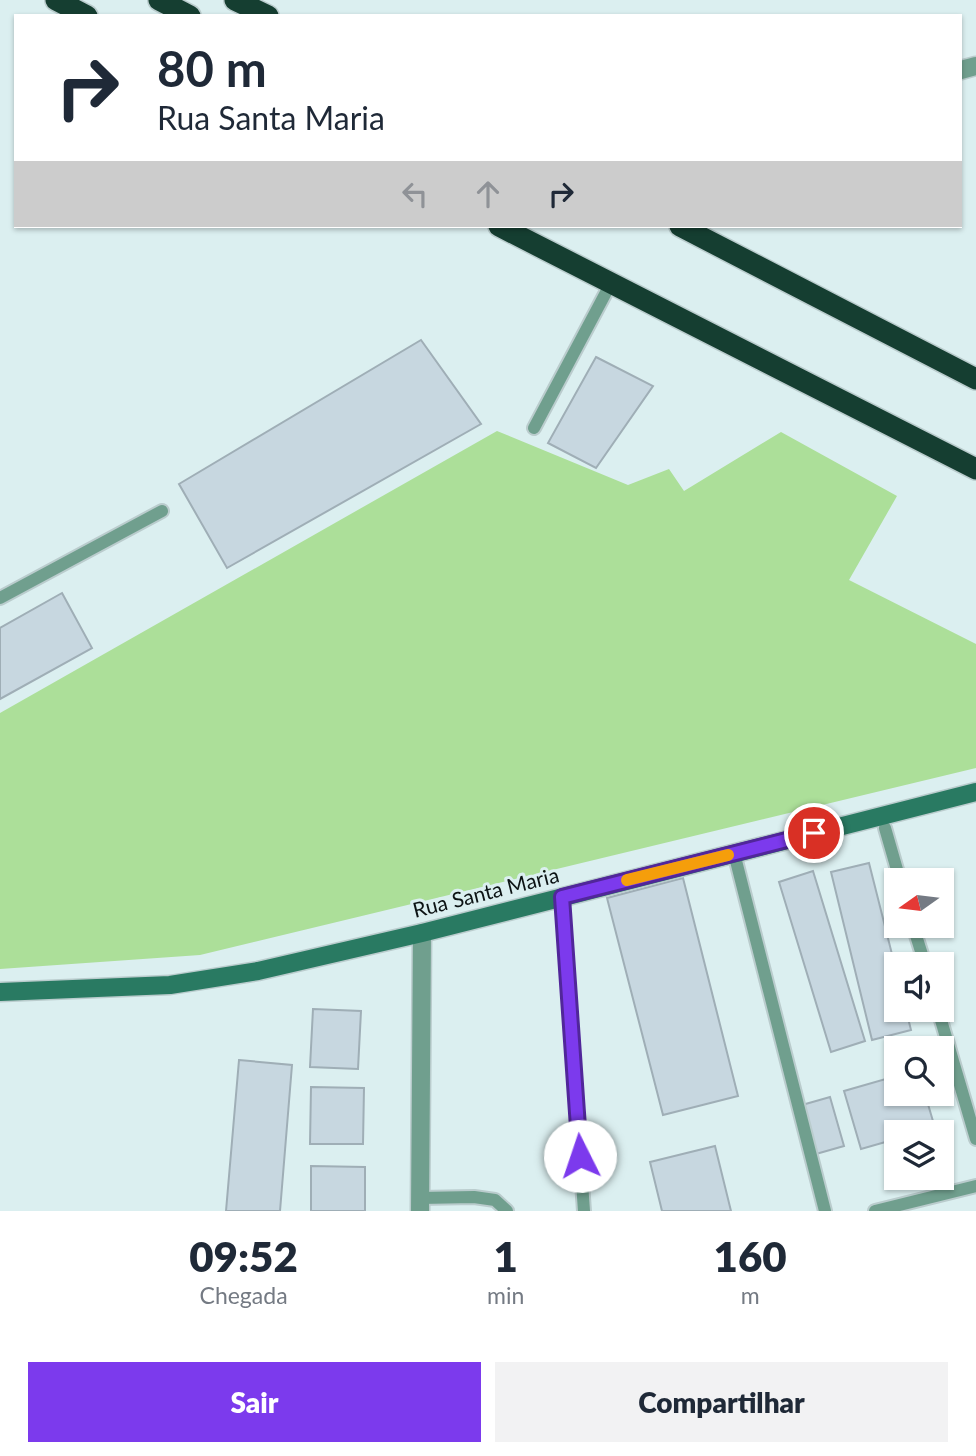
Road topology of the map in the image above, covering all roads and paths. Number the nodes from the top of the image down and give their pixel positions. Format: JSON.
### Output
{"nodes":[{"id":1,"x":56,"y":0,"type":"edge"},
{"id":2,"x":159,"y":0,"type":"edge"},
{"id":3,"x":235,"y":0,"type":"edge"},
{"id":4,"x":81,"y":9,"type":"edge"},
{"id":5,"x":186,"y":14,"type":"edge"},
{"id":6,"x":264,"y":14,"type":"edge"},
{"id":7,"x":503,"y":228,"type":"edge"},
{"id":8,"x":684,"y":228,"type":"edge"},
{"id":9,"x":611,"y":283,"type":"junction"},
{"id":10,"x":976,"y":379,"type":"edge"},
{"id":11,"x":534,"y":428,"type":"dead end"},
{"id":12,"x":976,"y":469,"type":"edge"},
{"id":13,"x":162,"y":510,"type":"dead end"},
{"id":14,"x":0,"y":598,"type":"edge"},
{"id":15,"x":976,"y":792,"type":"edge"},
{"id":16,"x":885,"y":828,"type":"dead end"},
{"id":17,"x":734,"y":853,"type":"junction"},
{"id":18,"x":897,"y":868,"type":"edge"},
{"id":19,"x":562,"y":897,"type":"junction"},
{"id":20,"x":422,"y":933,"type":"junction"},
{"id":21,"x":0,"y":992,"type":"edge"},
{"id":22,"x":942,"y":1022,"type":"edge"},
{"id":23,"x":976,"y":1139,"type":"edge"},
{"id":24,"x":976,"y":1186,"type":"edge"},
{"id":25,"x":420,"y":1204,"type":"edge"},
{"id":26,"x":507,"y":1211,"type":"edge"},
{"id":27,"x":584,"y":1211,"type":"edge"},
{"id":28,"x":825,"y":1211,"type":"edge"},
{"id":29,"x":874,"y":1211,"type":"edge"}],
"edges":[{"from":1,"to":4,"type":"highway"},
{"from":2,"to":5,"type":"highway"},
{"from":3,"to":6,"type":"highway"},
{"from":7,"to":9,"type":"highway"},
{"from":8,"to":10,"type":"highway"},
{"from":9,"to":11,"type":"lane"},
{"from":9,"to":12,"type":"highway"},
{"from":13,"to":14,"type":"lane"},
{"from":15,"to":17,"type":"street","name":"Rua Santa Maria"},
{"from":16,"to":18,"type":"lane"},
{"from":17,"to":19,"type":"street","name":"Rua Santa Maria"},
{"from":17,"to":28,"type":"lane"},
{"from":19,"to":20,"type":"street","name":"Rua Santa Maria"},
{"from":19,"to":27,"type":"lane"},
{"from":20,"to":21,"type":"street","name":"Rua Santa Maria"},
{"from":20,"to":25,"type":"street"},
{"from":22,"to":23,"type":"lane"},
{"from":24,"to":29,"type":"lane"},
{"from":25,"to":26,"type":"lane"}]}
